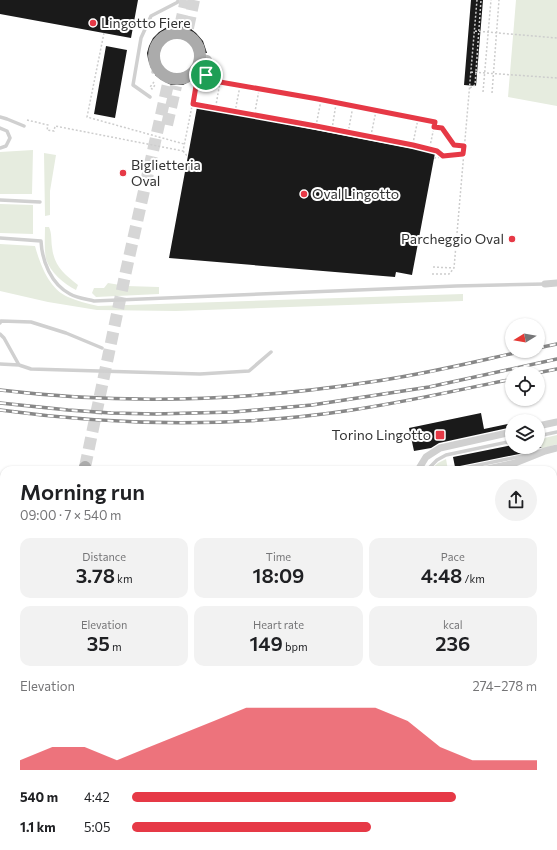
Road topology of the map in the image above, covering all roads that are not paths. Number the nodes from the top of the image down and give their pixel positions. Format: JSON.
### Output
{"nodes":[{"id":1,"x":178,"y":0,"type":"edge"},
{"id":2,"x":173,"y":82,"type":"joint"},
{"id":3,"x":150,"y":97,"type":"dead end"},
{"id":4,"x":0,"y":117,"type":"edge"},
{"id":5,"x":24,"y":126,"type":"dead end"},
{"id":6,"x":0,"y":128,"type":"edge"},
{"id":7,"x":0,"y":148,"type":"edge"},
{"id":8,"x":0,"y":200,"type":"edge"},
{"id":9,"x":40,"y":202,"type":"dead end"},
{"id":10,"x":0,"y":238,"type":"edge"},
{"id":11,"x":557,"y":283,"type":"edge"},
{"id":12,"x":545,"y":284,"type":"joint"},
{"id":13,"x":0,"y":323,"type":"edge"},
{"id":14,"x":0,"y":334,"type":"edge"},
{"id":15,"x":102,"y":348,"type":"dead end"},
{"id":16,"x":271,"y":352,"type":"dead end"},
{"id":17,"x":0,"y":364,"type":"edge"},
{"id":18,"x":19,"y":365,"type":"junction"},
{"id":19,"x":557,"y":422,"type":"edge"},
{"id":20,"x":545,"y":425,"type":"edge"},
{"id":21,"x":557,"y":432,"type":"edge"},
{"id":22,"x":505,"y":434,"type":"edge"},
{"id":23,"x":545,"y":435,"type":"edge"},
{"id":24,"x":505,"y":442,"type":"edge"},
{"id":25,"x":557,"y":448,"type":"edge"},
{"id":26,"x":545,"y":451,"type":"edge"},
{"id":27,"x":531,"y":454,"type":"edge"},
{"id":28,"x":538,"y":454,"type":"edge"},
{"id":29,"x":420,"y":466,"type":"edge"},
{"id":30,"x":431,"y":466,"type":"edge"},
{"id":31,"x":474,"y":466,"type":"edge"},
{"id":32,"x":501,"y":466,"type":"edge"}],
"edges":[{"from":1,"to":3,"type":"lane"},
{"from":2,"to":2,"type":"main road"},
{"from":4,"to":5,"type":"lane"},
{"from":6,"to":7,"type":"lane"},
{"from":8,"to":9,"type":"lane"},
{"from":10,"to":12,"type":"lane"},
{"from":11,"to":12,"type":"street"},
{"from":13,"to":15,"type":"lane"},
{"from":14,"to":18,"type":"lane"},
{"from":16,"to":18,"type":"lane"},
{"from":17,"to":18,"type":"lane"},
{"from":19,"to":20,"type":"street"},
{"from":21,"to":23,"type":"lane"},
{"from":22,"to":29,"type":"street"},
{"from":24,"to":30,"type":"lane"},
{"from":25,"to":26,"type":"street"},
{"from":27,"to":31,"type":"lane"},
{"from":28,"to":32,"type":"street"}]}
